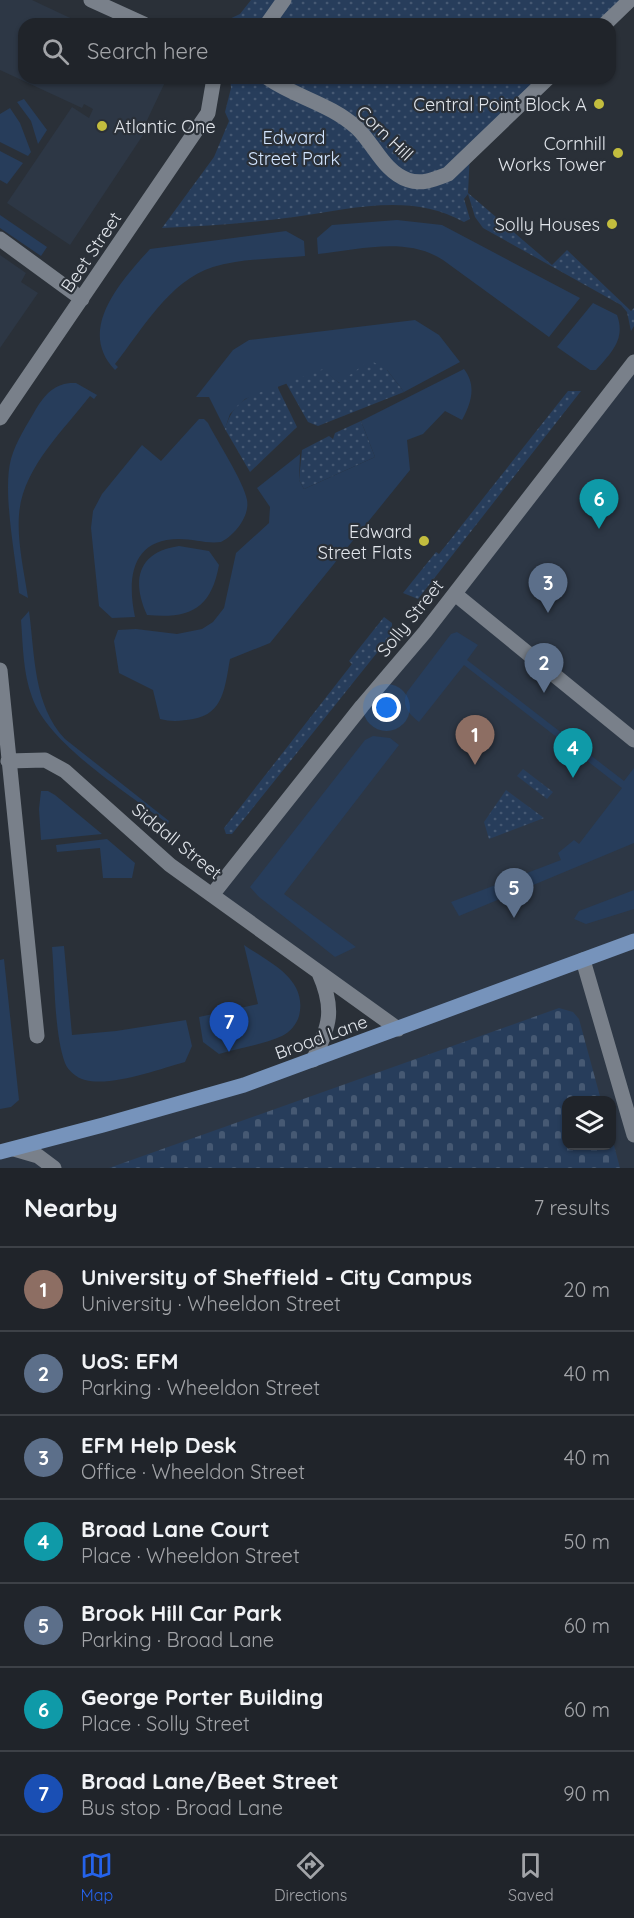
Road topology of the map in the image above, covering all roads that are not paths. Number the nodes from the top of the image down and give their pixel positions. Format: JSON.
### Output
{"nodes":[{"id":1,"x":91,"y":0,"type":"edge"},
{"id":2,"x":284,"y":0,"type":"edge"},
{"id":3,"x":630,"y":0,"type":"edge"},
{"id":4,"x":131,"y":18,"type":"edge"},
{"id":5,"x":271,"y":18,"type":"edge"},
{"id":6,"x":611,"y":18,"type":"edge"},
{"id":7,"x":213,"y":84,"type":"edge"},
{"id":8,"x":277,"y":84,"type":"edge"},
{"id":9,"x":542,"y":84,"type":"edge"},
{"id":10,"x":0,"y":239,"type":"edge"},
{"id":11,"x":82,"y":298,"type":"junction"},
{"id":12,"x":634,"y":362,"type":"edge"},
{"id":13,"x":0,"y":418,"type":"edge"},
{"id":14,"x":455,"y":594,"type":"junction"},
{"id":15,"x":0,"y":670,"type":"edge"},
{"id":16,"x":634,"y":740,"type":"edge"},
{"id":17,"x":8,"y":761,"type":"junction"},
{"id":18,"x":7,"y":821,"type":"edge"},
{"id":19,"x":212,"y":895,"type":"junction"},
{"id":20,"x":634,"y":941,"type":"edge"},
{"id":21,"x":583,"y":960,"type":"junction"},
{"id":22,"x":318,"y":970,"type":"junction"},
{"id":23,"x":398,"y":1029,"type":"junction"},
{"id":24,"x":37,"y":1036,"type":"dead end"},
{"id":25,"x":314,"y":1060,"type":"junction"},
{"id":26,"x":634,"y":1135,"type":"edge"},
{"id":27,"x":7,"y":1150,"type":"edge"},
{"id":28,"x":54,"y":1168,"type":"edge"}],
"edges":[{"from":1,"to":4,"type":"street"},
{"from":2,"to":5,"type":"street"},
{"from":3,"to":6,"type":"street"},
{"from":7,"to":11,"type":"street","name":"Beet Street"},
{"from":8,"to":9,"type":"street","name":"Corn Hill"},
{"from":10,"to":11,"type":"street"},
{"from":11,"to":13,"type":"street","name":"Beet Street"},
{"from":12,"to":14,"type":"street","name":"Solly Street"},
{"from":14,"to":16,"type":"street"},
{"from":14,"to":19,"type":"street","name":"Solly Street"},
{"from":15,"to":17,"type":"street"},
{"from":17,"to":18,"type":"street"},
{"from":17,"to":19,"type":"street","name":"Siddall Street"},
{"from":18,"to":24,"type":"street"},
{"from":19,"to":22,"type":"street","name":"Siddall Street"},
{"from":20,"to":21,"type":"main road","name":"Broad Lane"},
{"from":21,"to":23,"type":"main road","name":"Broad Lane"},
{"from":21,"to":26,"type":"street"},
{"from":22,"to":23,"type":"street","name":"Siddall Street"},
{"from":22,"to":25,"type":"street"},
{"from":23,"to":25,"type":"main road","name":"Broad Lane"},
{"from":25,"to":27,"type":"main road","name":"Broad Lane"},
{"from":27,"to":28,"type":"street"}]}
